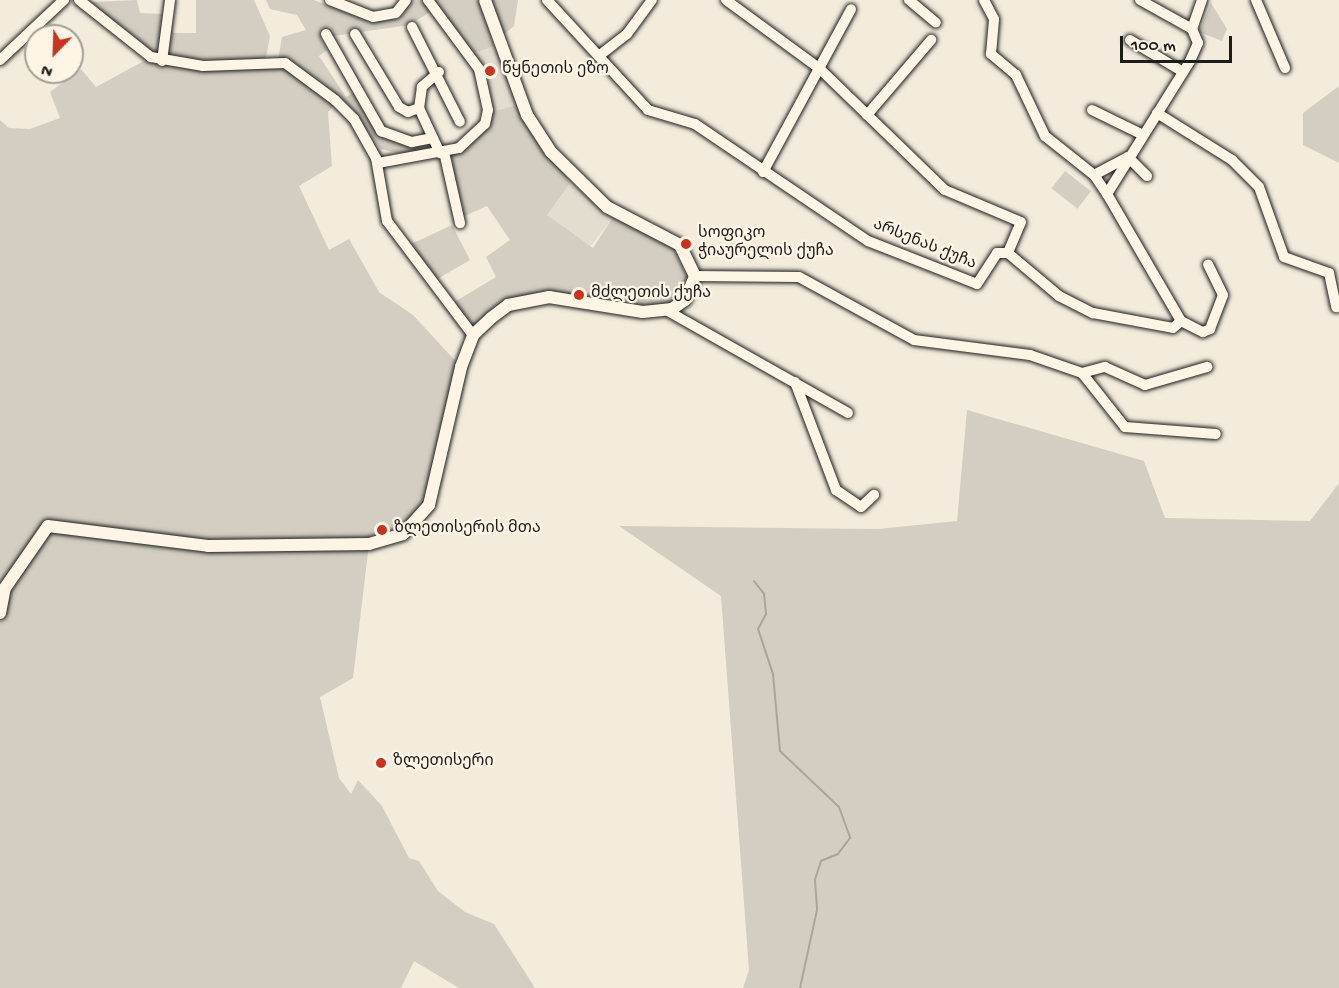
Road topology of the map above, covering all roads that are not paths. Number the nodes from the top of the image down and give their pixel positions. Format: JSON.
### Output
{"nodes":[{"id":1,"x":63,"y":0,"type":"edge"},
{"id":2,"x":79,"y":0,"type":"edge"},
{"id":3,"x":170,"y":0,"type":"edge"},
{"id":4,"x":330,"y":0,"type":"edge"},
{"id":5,"x":406,"y":0,"type":"edge"},
{"id":6,"x":428,"y":0,"type":"edge"},
{"id":7,"x":485,"y":0,"type":"edge"},
{"id":8,"x":547,"y":0,"type":"edge"},
{"id":9,"x":652,"y":0,"type":"edge"},
{"id":10,"x":726,"y":0,"type":"edge"},
{"id":11,"x":909,"y":0,"type":"edge"},
{"id":12,"x":984,"y":0,"type":"edge"},
{"id":13,"x":1140,"y":0,"type":"edge"},
{"id":14,"x":1202,"y":0,"type":"edge"},
{"id":15,"x":1256,"y":0,"type":"edge"},
{"id":16,"x":851,"y":9,"type":"dead end"},
{"id":17,"x":936,"y":23,"type":"dead end"},
{"id":18,"x":411,"y":27,"type":"dead end"},
{"id":19,"x":1192,"y":29,"type":"junction"},
{"id":20,"x":326,"y":34,"type":"dead end"},
{"id":21,"x":355,"y":34,"type":"dead end"},
{"id":22,"x":1130,"y":39,"type":"dead end"},
{"id":23,"x":931,"y":40,"type":"dead end"},
{"id":24,"x":600,"y":55,"type":"junction"},
{"id":25,"x":0,"y":60,"type":"edge"},
{"id":26,"x":162,"y":61,"type":"junction"},
{"id":27,"x":819,"y":68,"type":"junction"},
{"id":28,"x":1286,"y":68,"type":"dead end"},
{"id":29,"x":439,"y":72,"type":"junction"},
{"id":30,"x":1183,"y":72,"type":"junction"},
{"id":31,"x":419,"y":108,"type":"junction"},
{"id":32,"x":1092,"y":110,"type":"dead end"},
{"id":33,"x":1157,"y":112,"type":"junction"},
{"id":34,"x":867,"y":115,"type":"junction"},
{"id":35,"x":459,"y":122,"type":"dead end"},
{"id":36,"x":1143,"y":135,"type":"junction"},
{"id":37,"x":433,"y":138,"type":"junction"},
{"id":38,"x":442,"y":153,"type":"junction"},
{"id":39,"x":1128,"y":157,"type":"junction"},
{"id":40,"x":378,"y":164,"type":"junction"},
{"id":41,"x":763,"y":172,"type":"junction"},
{"id":42,"x":1094,"y":175,"type":"junction"},
{"id":43,"x":1147,"y":176,"type":"dead end"},
{"id":44,"x":1107,"y":194,"type":"junction"},
{"id":45,"x":460,"y":223,"type":"dead end"},
{"id":46,"x":1008,"y":253,"type":"junction"},
{"id":47,"x":1208,"y":264,"type":"dead end"},
{"id":48,"x":695,"y":276,"type":"junction"},
{"id":49,"x":1336,"y":307,"type":"dead end"},
{"id":50,"x":666,"y":310,"type":"junction"},
{"id":51,"x":1180,"y":321,"type":"junction"},
{"id":52,"x":473,"y":335,"type":"junction"},
{"id":53,"x":1207,"y":366,"type":"dead end"},
{"id":54,"x":1082,"y":373,"type":"junction"},
{"id":55,"x":795,"y":382,"type":"junction"},
{"id":56,"x":848,"y":413,"type":"dead end"},
{"id":57,"x":1216,"y":434,"type":"dead end"},
{"id":58,"x":873,"y":495,"type":"dead end"},
{"id":59,"x":0,"y":613,"type":"edge"}],
"edges":[{"from":1,"to":25,"type":"street"},
{"from":2,"to":26,"type":"street"},
{"from":3,"to":26,"type":"street"},
{"from":4,"to":5,"type":"street"},
{"from":6,"to":38,"type":"street"},
{"from":7,"to":48,"type":"main road"},
{"from":8,"to":24,"type":"street","name":"არსენას ქუჩა"},
{"from":9,"to":24,"type":"street"},
{"from":10,"to":27,"type":"street"},
{"from":11,"to":17,"type":"street"},
{"from":12,"to":42,"type":"street"},
{"from":13,"to":19,"type":"street"},
{"from":14,"to":19,"type":"street"},
{"from":15,"to":28,"type":"street"},
{"from":16,"to":27,"type":"street"},
{"from":18,"to":29,"type":"street"},
{"from":19,"to":30,"type":"street"},
{"from":20,"to":37,"type":"street"},
{"from":21,"to":31,"type":"street"},
{"from":22,"to":30,"type":"street"},
{"from":23,"to":34,"type":"street"},
{"from":24,"to":41,"type":"street","name":"არსენას ქუჩა"},
{"from":26,"to":40,"type":"street"},
{"from":27,"to":34,"type":"street"},
{"from":27,"to":41,"type":"street"},
{"from":29,"to":31,"type":"street"},
{"from":29,"to":35,"type":"street"},
{"from":30,"to":33,"type":"street"},
{"from":31,"to":37,"type":"street"},
{"from":32,"to":36,"type":"street"},
{"from":33,"to":36,"type":"street"},
{"from":33,"to":49,"type":"street"},
{"from":34,"to":46,"type":"street"},
{"from":36,"to":39,"type":"street"},
{"from":37,"to":38,"type":"street"},
{"from":38,"to":40,"type":"street"},
{"from":38,"to":45,"type":"street"},
{"from":39,"to":42,"type":"street"},
{"from":39,"to":43,"type":"street"},
{"from":39,"to":44,"type":"street"},
{"from":40,"to":52,"type":"street"},
{"from":41,"to":46,"type":"street","name":"არსენას ქუჩა"},
{"from":42,"to":44,"type":"street"},
{"from":44,"to":51,"type":"street"},
{"from":46,"to":51,"type":"street"},
{"from":47,"to":51,"type":"street"},
{"from":48,"to":50,"type":"main road"},
{"from":48,"to":54,"type":"street"},
{"from":50,"to":52,"type":"main road"},
{"from":50,"to":55,"type":"street"},
{"from":52,"to":59,"type":"main road"},
{"from":53,"to":54,"type":"street"},
{"from":54,"to":57,"type":"street"},
{"from":55,"to":56,"type":"street"},
{"from":55,"to":58,"type":"street"}]}
